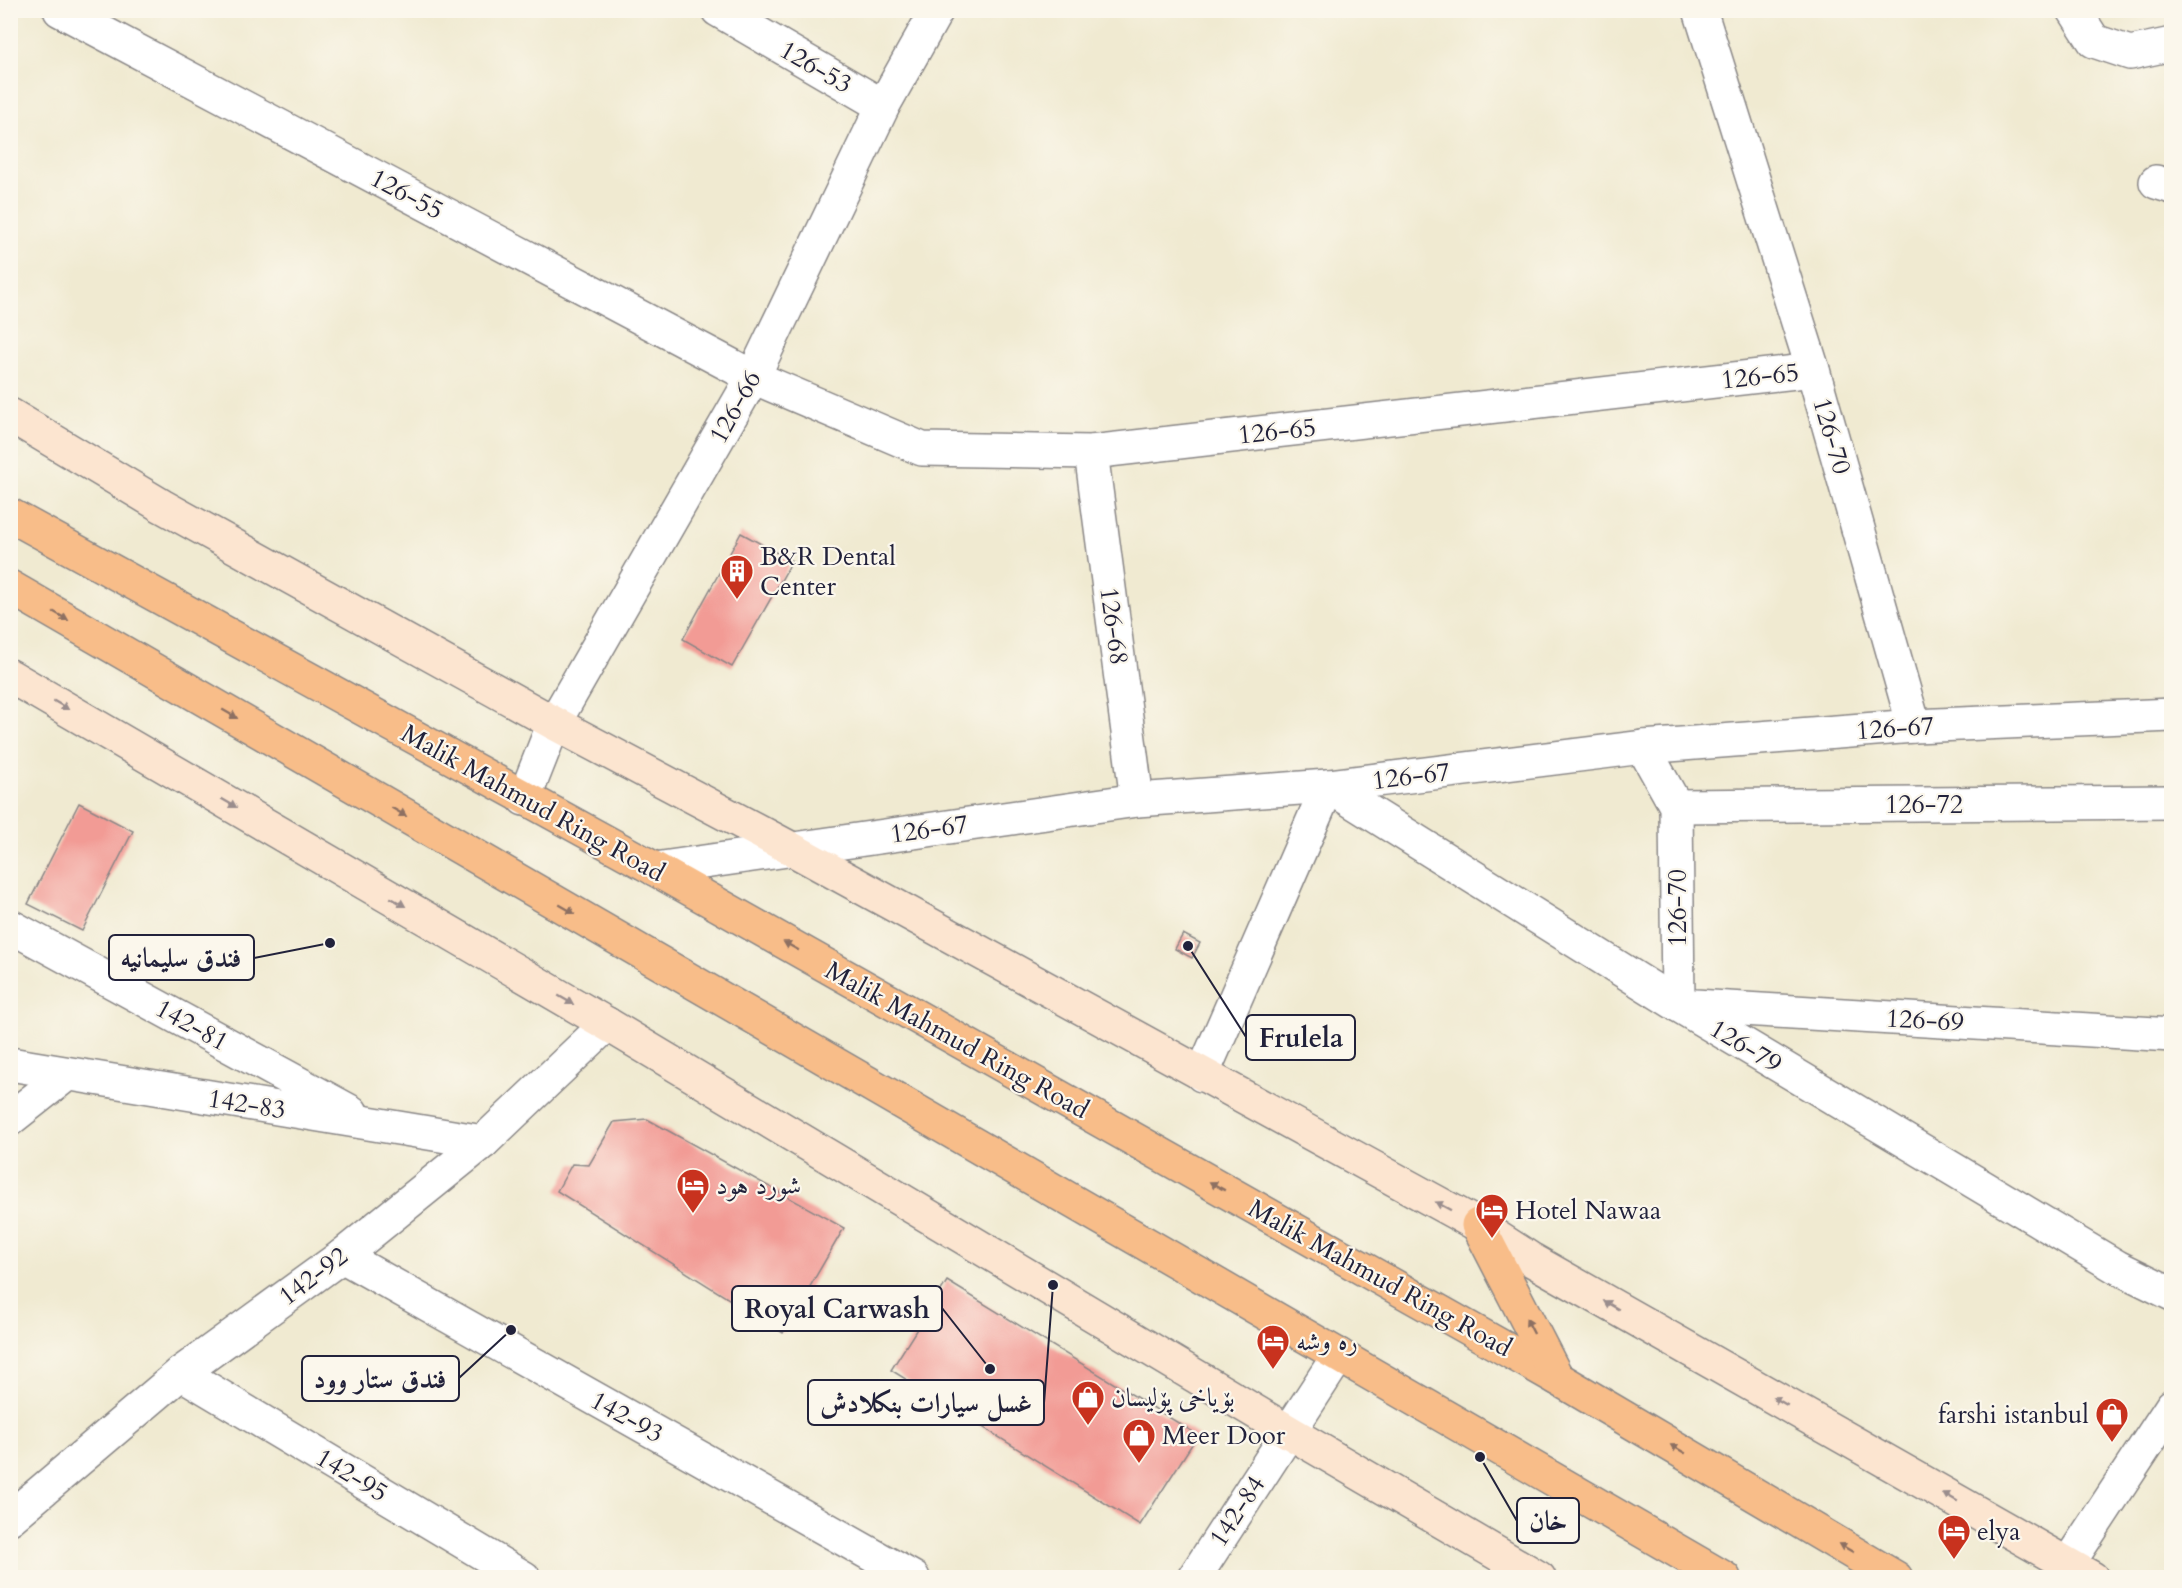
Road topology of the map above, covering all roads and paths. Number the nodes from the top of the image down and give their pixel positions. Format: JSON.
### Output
{"nodes":[{"id":1,"x":60,"y":10,"type":"edge"},
{"id":2,"x":718,"y":10,"type":"edge"},
{"id":3,"x":936,"y":10,"type":"edge"},
{"id":4,"x":1700,"y":10,"type":"edge"},
{"id":5,"x":2074,"y":10,"type":"edge"},
{"id":6,"x":2172,"y":44,"type":"edge"},
{"id":7,"x":882,"y":106,"type":"junction"},
{"id":8,"x":1813,"y":370,"type":"junction"},
{"id":9,"x":753,"y":377,"type":"junction"},
{"id":10,"x":10,"y":415,"type":"edge"},
{"id":11,"x":1091,"y":452,"type":"junction"},
{"id":12,"x":10,"y":515,"type":"edge"},
{"id":13,"x":10,"y":587,"type":"edge"},
{"id":14,"x":10,"y":676,"type":"edge"},
{"id":15,"x":2172,"y":715,"type":"edge"},
{"id":16,"x":554,"y":723,"type":"junction"},
{"id":17,"x":1914,"y":726,"type":"junction"},
{"id":18,"x":1643,"y":747,"type":"junction"},
{"id":19,"x":1328,"y":786,"type":"junction"},
{"id":20,"x":524,"y":799,"type":"junction"},
{"id":21,"x":1137,"y":800,"type":"junction"},
{"id":22,"x":2172,"y":802,"type":"edge"},
{"id":23,"x":1676,"y":806,"type":"junction"},
{"id":24,"x":790,"y":848,"type":"junction"},
{"id":25,"x":654,"y":869,"type":"junction"},
{"id":26,"x":10,"y":926,"type":"edge"},
{"id":27,"x":1678,"y":1005,"type":"junction"},
{"id":28,"x":607,"y":1024,"type":"junction"},
{"id":29,"x":2172,"y":1035,"type":"edge"},
{"id":30,"x":10,"y":1064,"type":"edge"},
{"id":31,"x":68,"y":1074,"type":"junction"},
{"id":32,"x":1202,"y":1075,"type":"junction"},
{"id":33,"x":10,"y":1119,"type":"edge"},
{"id":34,"x":374,"y":1124,"type":"junction"},
{"id":35,"x":483,"y":1142,"type":"junction"},
{"id":36,"x":1478,"y":1225,"type":"junction"},
{"id":37,"x":342,"y":1256,"type":"junction"},
{"id":38,"x":2172,"y":1294,"type":"edge"},
{"id":39,"x":1339,"y":1355,"type":"junction"},
{"id":40,"x":181,"y":1373,"type":"junction"},
{"id":41,"x":1557,"y":1378,"type":"junction"},
{"id":42,"x":2172,"y":1406,"type":"edge"},
{"id":43,"x":1289,"y":1432,"type":"junction"},
{"id":44,"x":10,"y":1518,"type":"edge"},
{"id":45,"x":2080,"y":1571,"type":"edge"},
{"id":46,"x":524,"y":1578,"type":"edge"},
{"id":47,"x":913,"y":1578,"type":"edge"},
{"id":48,"x":1194,"y":1578,"type":"edge"},
{"id":49,"x":1539,"y":1578,"type":"edge"},
{"id":50,"x":1724,"y":1578,"type":"edge"},
{"id":51,"x":1896,"y":1578,"type":"edge"}],
"edges":[{"from":1,"to":9,"type":"street","name":"126-55"},
{"from":2,"to":7,"type":"street","name":"126-53"},
{"from":3,"to":7,"type":"street","name":"126-66"},
{"from":4,"to":8,"type":"street","name":"126-70"},
{"from":5,"to":6,"type":"street"},
{"from":7,"to":9,"type":"street","name":"126-66"},
{"from":8,"to":11,"type":"street","name":"126-65"},
{"from":8,"to":17,"type":"street","name":"126-70"},
{"from":9,"to":11,"type":"street","name":"126-65"},
{"from":9,"to":16,"type":"street","name":"126-66"},
{"from":10,"to":16,"type":"main road"},
{"from":11,"to":21,"type":"street","name":"126-68"},
{"from":12,"to":20,"type":"highway","name":"Malik Mahmud Ring Road"},
{"from":13,"to":39,"type":"highway","one_way":true},
{"from":14,"to":28,"type":"main road","one_way":true},
{"from":15,"to":17,"type":"street","name":"126-67"},
{"from":16,"to":20,"type":"street","name":"126-66"},
{"from":16,"to":24,"type":"main road"},
{"from":17,"to":18,"type":"street","name":"126-67"},
{"from":18,"to":19,"type":"street","name":"126-67"},
{"from":18,"to":23,"type":"street","name":"126-70"},
{"from":19,"to":21,"type":"street","name":"126-67"},
{"from":19,"to":27,"type":"street","name":"126-79"},
{"from":19,"to":32,"type":"street"},
{"from":20,"to":25,"type":"highway","name":"Malik Mahmud Ring Road"},
{"from":21,"to":24,"type":"street","name":"126-67"},
{"from":22,"to":23,"type":"street","name":"126-72"},
{"from":23,"to":27,"type":"street","name":"126-70"},
{"from":24,"to":25,"type":"street","name":"126-67"},
{"from":24,"to":32,"type":"main road"},
{"from":41,"to":25,"type":"highway","name":"Malik Mahmud Ring Road","one_way":true},
{"from":26,"to":34,"type":"street","name":"142-81"},
{"from":27,"to":29,"type":"street","name":"126-69"},
{"from":27,"to":38,"type":"street","name":"126-79"},
{"from":28,"to":35,"type":"street","name":"142-92"},
{"from":28,"to":43,"type":"main road"},
{"from":30,"to":31,"type":"street","name":"142-83"},
{"from":31,"to":33,"type":"street"},
{"from":31,"to":34,"type":"street","name":"142-83"},
{"from":36,"to":32,"type":"main road","one_way":true},
{"from":34,"to":35,"type":"street","name":"142-83"},
{"from":35,"to":37,"type":"street","name":"142-92"},
{"from":41,"to":36,"type":"highway","one_way":true},
{"from":45,"to":36,"type":"main road","one_way":true},
{"from":37,"to":40,"type":"street","name":"142-92"},
{"from":37,"to":47,"type":"street","name":"142-93"},
{"from":39,"to":43,"type":"street","name":"142-84"},
{"from":39,"to":50,"type":"highway"},
{"from":40,"to":44,"type":"street","name":"142-92"},
{"from":40,"to":46,"type":"street","name":"142-95"},
{"from":51,"to":41,"type":"highway","name":"Malik Mahmud Ring Road","one_way":true},
{"from":42,"to":45,"type":"street"},
{"from":43,"to":48,"type":"street","name":"142-84"},
{"from":43,"to":49,"type":"main road"}]}
